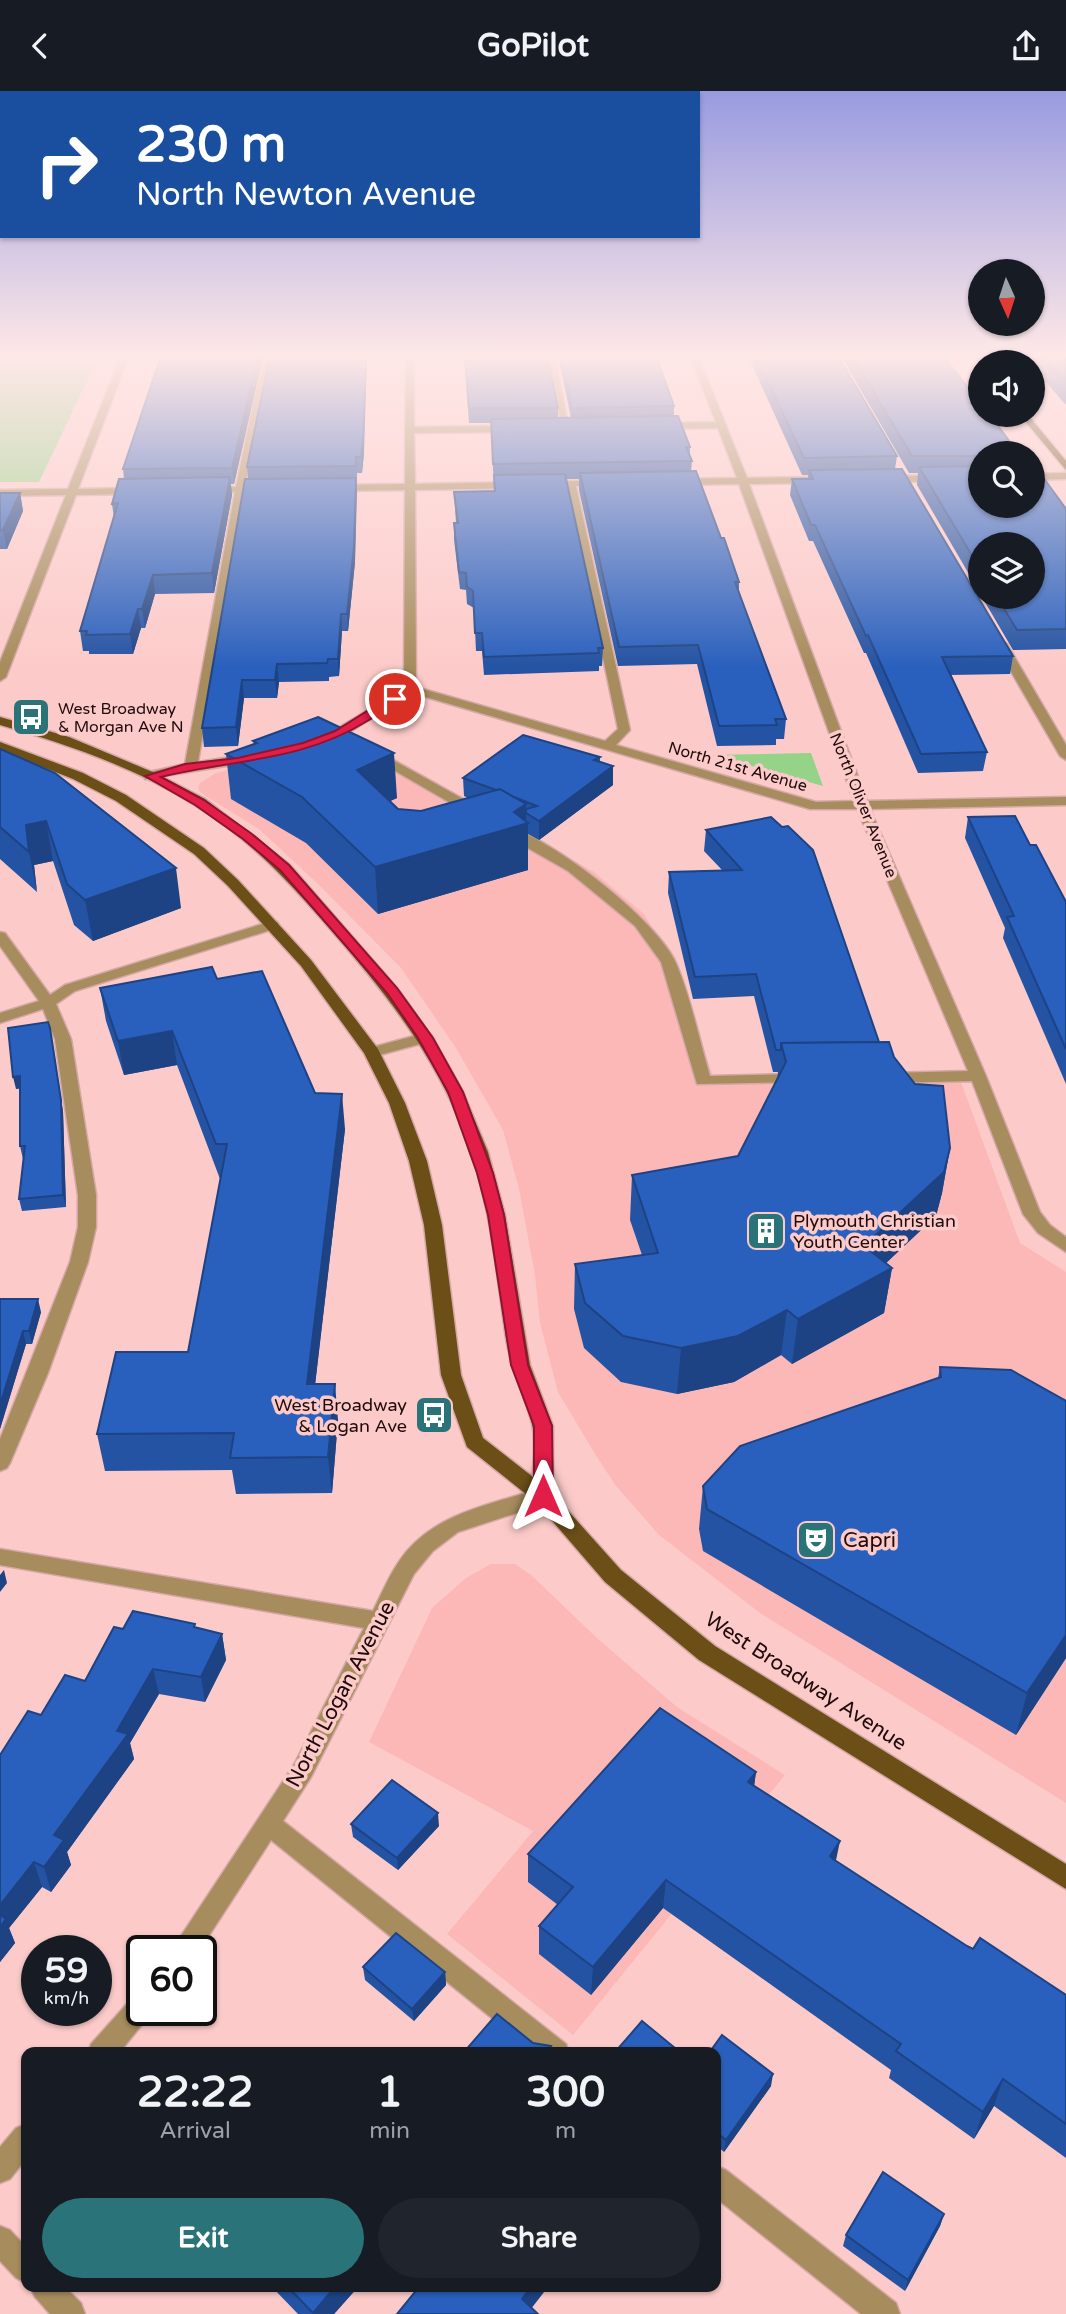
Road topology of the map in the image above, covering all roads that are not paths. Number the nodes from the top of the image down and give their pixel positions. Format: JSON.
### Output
{"nodes":[{"id":1,"x":85,"y":460,"type":"edge"},
{"id":2,"x":246,"y":460,"type":"edge"},
{"id":3,"x":410,"y":460,"type":"edge"},
{"id":4,"x":735,"y":460,"type":"edge"},
{"id":5,"x":1066,"y":476,"type":"edge"},
{"id":6,"x":1045,"y":477,"type":"edge"},
{"id":7,"x":968,"y":478,"type":"edge"},
{"id":8,"x":877,"y":479,"type":"edge"},
{"id":9,"x":823,"y":480,"type":"edge"},
{"id":10,"x":743,"y":481,"type":"junction"},
{"id":11,"x":665,"y":482,"type":"edge"},
{"id":12,"x":611,"y":483,"type":"edge"},
{"id":13,"x":571,"y":484,"type":"junction"},
{"id":14,"x":410,"y":487,"type":"junction"},
{"id":15,"x":319,"y":488,"type":"edge"},
{"id":16,"x":240,"y":489,"type":"junction"},
{"id":17,"x":279,"y":489,"type":"edge"},
{"id":18,"x":201,"y":490,"type":"edge"},
{"id":19,"x":150,"y":491,"type":"edge"},
{"id":20,"x":72,"y":492,"type":"junction"},
{"id":21,"x":0,"y":493,"type":"edge"},
{"id":22,"x":991,"y":628,"type":"edge"},
{"id":23,"x":0,"y":677,"type":"edge"},
{"id":24,"x":410,"y":689,"type":"junction"},
{"id":25,"x":0,"y":721,"type":"edge"},
{"id":26,"x":339,"y":733,"type":"junction"},
{"id":27,"x":318,"y":741,"type":"edge"},
{"id":28,"x":0,"y":746,"type":"edge"},
{"id":29,"x":607,"y":746,"type":"junction"},
{"id":30,"x":262,"y":756,"type":"edge"},
{"id":31,"x":1066,"y":756,"type":"edge"},
{"id":32,"x":191,"y":767,"type":"junction"},
{"id":33,"x":150,"y":776,"type":"junction"},
{"id":34,"x":1066,"y":801,"type":"edge"},
{"id":35,"x":862,"y":806,"type":"junction"},
{"id":36,"x":272,"y":925,"type":"junction"},
{"id":37,"x":0,"y":936,"type":"edge"},
{"id":38,"x":48,"y":1003,"type":"junction"},
{"id":39,"x":0,"y":1018,"type":"edge"},
{"id":40,"x":425,"y":1038,"type":"junction"},
{"id":41,"x":372,"y":1052,"type":"junction"},
{"id":42,"x":978,"y":1076,"type":"junction"},
{"id":43,"x":868,"y":1078,"type":"edge"},
{"id":44,"x":813,"y":1079,"type":"edge"},
{"id":45,"x":1062,"y":1244,"type":"edge"},
{"id":46,"x":0,"y":1463,"type":"edge"},
{"id":47,"x":543,"y":1496,"type":"junction"},
{"id":48,"x":0,"y":1557,"type":"edge"},
{"id":49,"x":379,"y":1622,"type":"junction"},
{"id":50,"x":268,"y":1823,"type":"junction"},
{"id":51,"x":1066,"y":1878,"type":"edge"},
{"id":52,"x":194,"y":1935,"type":"edge"},
{"id":53,"x":126,"y":2024,"type":"edge"},
{"id":54,"x":106,"y":2047,"type":"edge"},
{"id":55,"x":548,"y":2047,"type":"edge"},
{"id":56,"x":21,"y":2144,"type":"edge"},
{"id":57,"x":0,"y":2168,"type":"edge"},
{"id":58,"x":721,"y":2184,"type":"edge"},
{"id":59,"x":0,"y":2240,"type":"edge"},
{"id":60,"x":21,"y":2263,"type":"edge"},
{"id":61,"x":50,"y":2292,"type":"edge"},
{"id":62,"x":70,"y":2314,"type":"edge"},
{"id":63,"x":884,"y":2314,"type":"edge"}],
"edges":[{"from":1,"to":20,"type":"street"},
{"from":2,"to":16,"type":"street"},
{"from":3,"to":14,"type":"street"},
{"from":4,"to":10,"type":"street","name":"North Oliver Avenue"},
{"from":5,"to":6,"type":"street"},
{"from":7,"to":8,"type":"street"},
{"from":9,"to":10,"type":"street"},
{"from":10,"to":11,"type":"street"},
{"from":10,"to":35,"type":"street","name":"North Oliver Avenue"},
{"from":12,"to":13,"type":"street"},
{"from":13,"to":14,"type":"street"},
{"from":13,"to":29,"type":"street"},
{"from":14,"to":15,"type":"street"},
{"from":14,"to":24,"type":"street"},
{"from":16,"to":17,"type":"street"},
{"from":16,"to":18,"type":"street"},
{"from":16,"to":32,"type":"street"},
{"from":19,"to":20,"type":"street"},
{"from":20,"to":21,"type":"street"},
{"from":20,"to":23,"type":"street"},
{"from":22,"to":31,"type":"street"},
{"from":24,"to":26,"type":"street"},
{"from":24,"to":29,"type":"street","name":"North 21st Avenue"},
{"from":25,"to":33,"type":"main road"},
{"from":26,"to":27,"type":"street"},
{"from":26,"to":44,"type":"street"},
{"from":28,"to":36,"type":"main road","name":"West Broadway Avenue"},
{"from":29,"to":35,"type":"street","name":"North 21st Avenue"},
{"from":30,"to":32,"type":"street"},
{"from":32,"to":33,"type":"street"},
{"from":33,"to":40,"type":"main road"},
{"from":34,"to":35,"type":"street","name":"North 21st Avenue"},
{"from":35,"to":42,"type":"street","name":"North Oliver Avenue"},
{"from":36,"to":38,"type":"street"},
{"from":36,"to":41,"type":"main road","name":"West Broadway Avenue"},
{"from":37,"to":38,"type":"street"},
{"from":38,"to":39,"type":"street"},
{"from":38,"to":46,"type":"street"},
{"from":40,"to":41,"type":"street"},
{"from":40,"to":47,"type":"main road"},
{"from":41,"to":47,"type":"main road","name":"West Broadway Avenue"},
{"from":42,"to":43,"type":"street"},
{"from":42,"to":45,"type":"street","name":"North Oliver Avenue"},
{"from":47,"to":49,"type":"street","name":"North Logan Avenue"},
{"from":47,"to":51,"type":"main road","name":"West Broadway Avenue"},
{"from":48,"to":49,"type":"street"},
{"from":49,"to":50,"type":"street","name":"North Logan Avenue"},
{"from":50,"to":52,"type":"street","name":"North Logan Avenue"},
{"from":50,"to":55,"type":"street"},
{"from":53,"to":54,"type":"street"},
{"from":56,"to":57,"type":"street"},
{"from":58,"to":63,"type":"street"},
{"from":59,"to":60,"type":"street"},
{"from":61,"to":62,"type":"street"}]}
